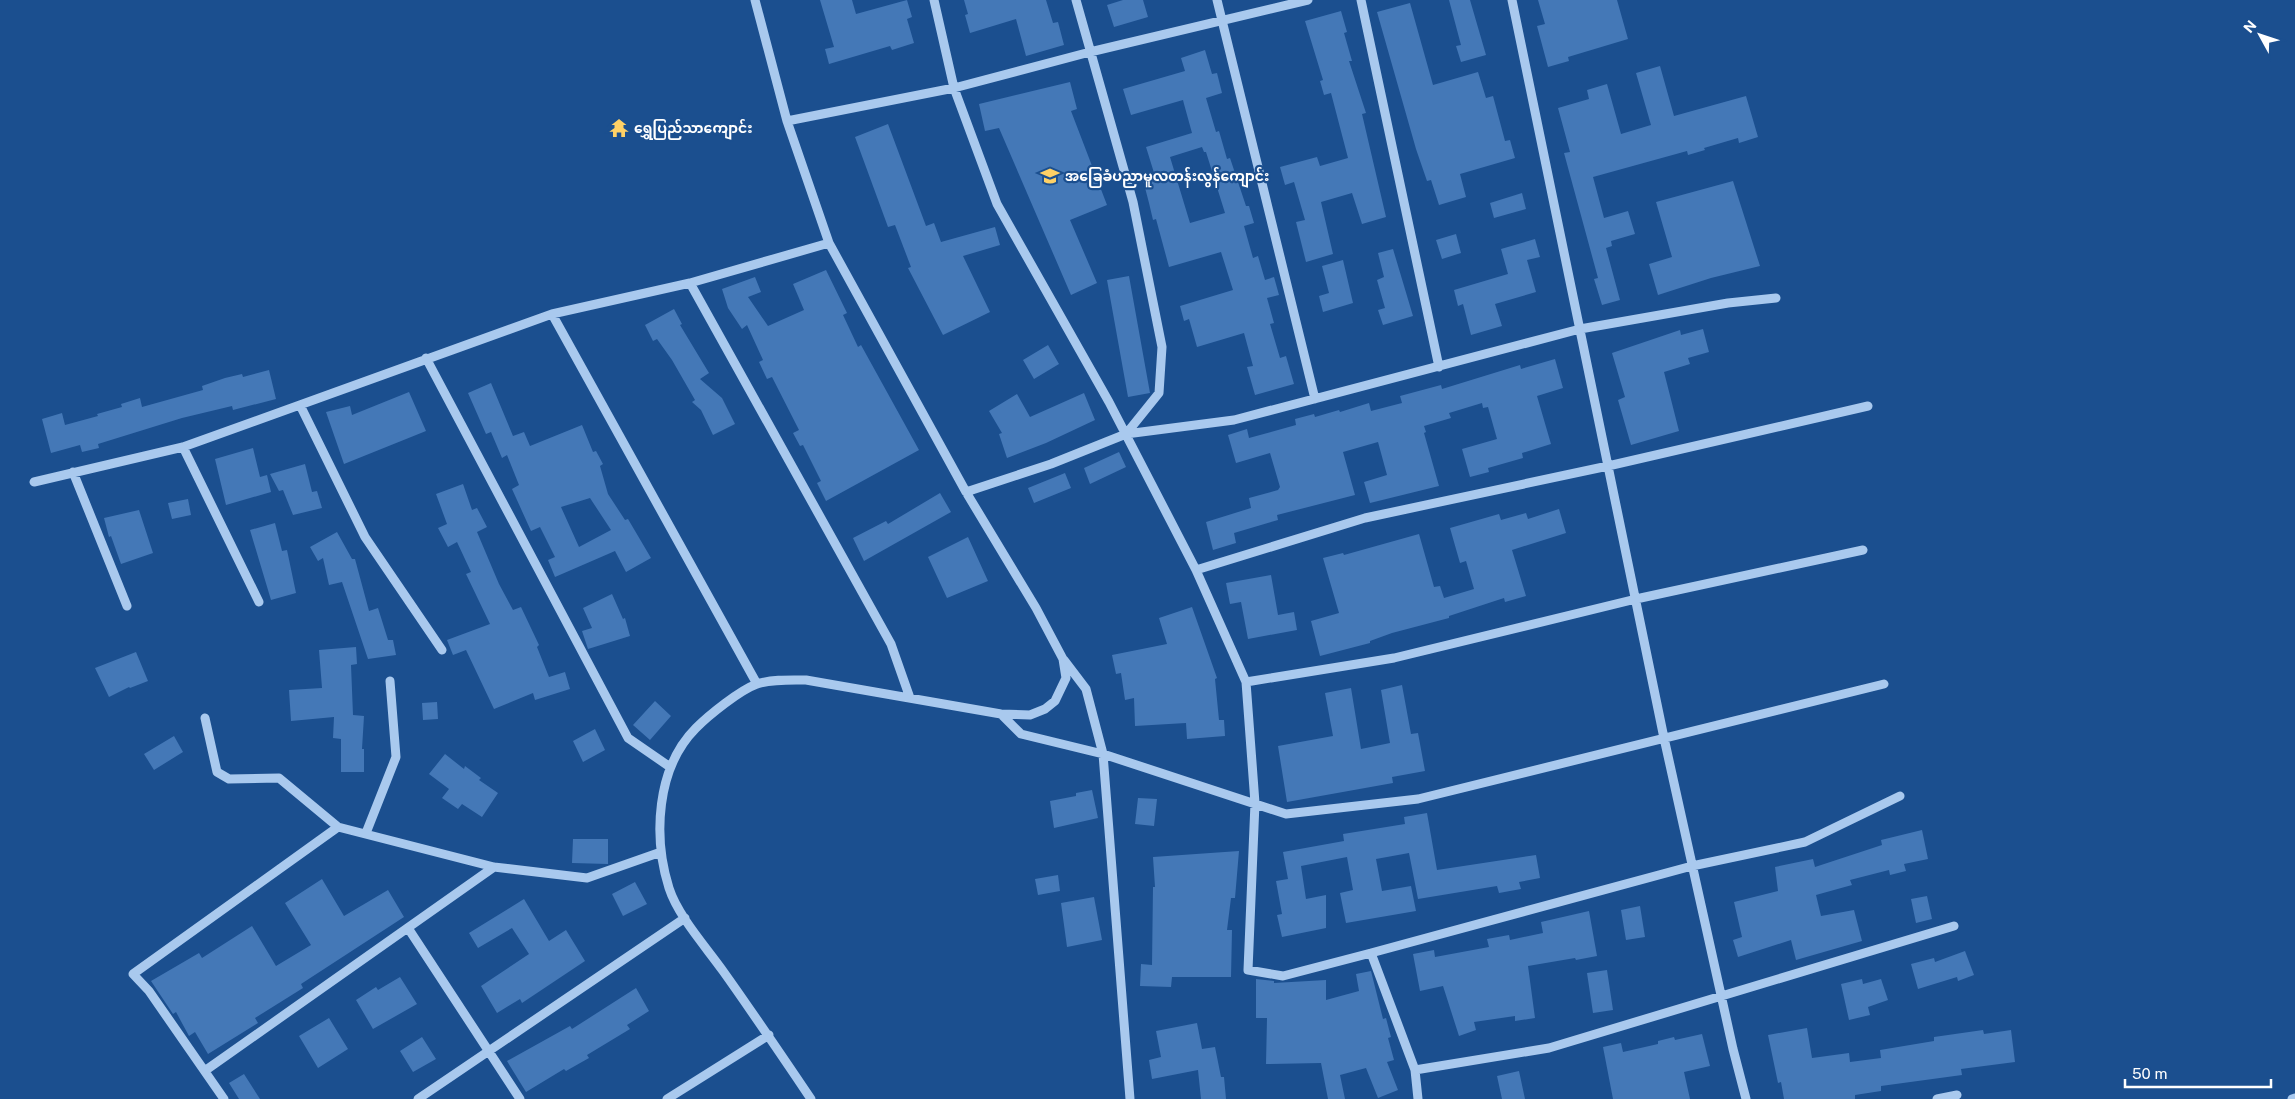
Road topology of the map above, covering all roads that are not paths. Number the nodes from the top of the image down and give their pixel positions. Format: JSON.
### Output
{"nodes":[{"id":1,"x":755,"y":0,"type":"edge"},
{"id":2,"x":934,"y":0,"type":"edge"},
{"id":3,"x":1076,"y":0,"type":"edge"},
{"id":4,"x":1217,"y":0,"type":"edge"},
{"id":5,"x":1308,"y":0,"type":"edge"},
{"id":6,"x":1361,"y":0,"type":"edge"},
{"id":7,"x":1512,"y":0,"type":"edge"},
{"id":8,"x":1223,"y":20,"type":"junction"},
{"id":9,"x":1090,"y":52,"type":"junction"},
{"id":10,"x":954,"y":88,"type":"junction"},
{"id":11,"x":787,"y":121,"type":"junction"},
{"id":12,"x":829,"y":243,"type":"junction"},
{"id":13,"x":690,"y":283,"type":"junction"},
{"id":14,"x":1776,"y":298,"type":"dead end"},
{"id":15,"x":552,"y":314,"type":"junction"},
{"id":16,"x":1580,"y":330,"type":"junction"},
{"id":17,"x":426,"y":358,"type":"junction"},
{"id":18,"x":1438,"y":367,"type":"junction"},
{"id":19,"x":1315,"y":399,"type":"junction"},
{"id":20,"x":300,"y":405,"type":"junction"},
{"id":21,"x":1868,"y":406,"type":"dead end"},
{"id":22,"x":1126,"y":434,"type":"junction"},
{"id":23,"x":183,"y":447,"type":"junction"},
{"id":24,"x":1608,"y":466,"type":"junction"},
{"id":25,"x":73,"y":472,"type":"junction"},
{"id":26,"x":34,"y":482,"type":"dead end"},
{"id":27,"x":966,"y":492,"type":"junction"},
{"id":28,"x":1863,"y":550,"type":"dead end"},
{"id":29,"x":1196,"y":570,"type":"junction"},
{"id":30,"x":1636,"y":599,"type":"junction"},
{"id":31,"x":260,"y":602,"type":"dead end"},
{"id":32,"x":127,"y":606,"type":"dead end"},
{"id":33,"x":442,"y":650,"type":"dead end"},
{"id":34,"x":1062,"y":659,"type":"junction"},
{"id":35,"x":390,"y":681,"type":"dead end"},
{"id":36,"x":1246,"y":682,"type":"junction"},
{"id":37,"x":757,"y":684,"type":"junction"},
{"id":38,"x":1884,"y":684,"type":"dead end"},
{"id":39,"x":910,"y":698,"type":"junction"},
{"id":40,"x":1001,"y":714,"type":"junction"},
{"id":41,"x":205,"y":718,"type":"dead end"},
{"id":42,"x":1664,"y":738,"type":"junction"},
{"id":43,"x":1104,"y":754,"type":"junction"},
{"id":44,"x":670,"y":767,"type":"junction"},
{"id":45,"x":1900,"y":796,"type":"dead end"},
{"id":46,"x":1255,"y":803,"type":"junction"},
{"id":47,"x":338,"y":827,"type":"junction"},
{"id":48,"x":366,"y":834,"type":"junction"},
{"id":49,"x":661,"y":852,"type":"junction"},
{"id":50,"x":1692,"y":866,"type":"junction"},
{"id":51,"x":494,"y":868,"type":"junction"},
{"id":52,"x":685,"y":918,"type":"junction"},
{"id":53,"x":1954,"y":926,"type":"dead end"},
{"id":54,"x":408,"y":928,"type":"junction"},
{"id":55,"x":1371,"y":953,"type":"junction"},
{"id":56,"x":1721,"y":998,"type":"junction"},
{"id":57,"x":769,"y":1035,"type":"junction"},
{"id":58,"x":488,"y":1052,"type":"junction"},
{"id":59,"x":206,"y":1070,"type":"junction"},
{"id":60,"x":1415,"y":1070,"type":"junction"},
{"id":61,"x":1957,"y":1094,"type":"dead end"},
{"id":62,"x":224,"y":1099,"type":"edge"},
{"id":63,"x":418,"y":1099,"type":"edge"},
{"id":64,"x":520,"y":1099,"type":"edge"},
{"id":65,"x":666,"y":1099,"type":"edge"},
{"id":66,"x":811,"y":1099,"type":"edge"},
{"id":67,"x":1130,"y":1099,"type":"edge"},
{"id":68,"x":1418,"y":1099,"type":"edge"},
{"id":69,"x":1746,"y":1099,"type":"edge"},
{"id":70,"x":1937,"y":1099,"type":"edge"}],
"edges":[{"from":1,"to":11,"type":"street"},
{"from":2,"to":10,"type":"street"},
{"from":3,"to":9,"type":"street"},
{"from":4,"to":8,"type":"street"},
{"from":5,"to":8,"type":"street"},
{"from":6,"to":18,"type":"street"},
{"from":7,"to":16,"type":"street"},
{"from":8,"to":9,"type":"street"},
{"from":8,"to":19,"type":"street"},
{"from":9,"to":10,"type":"street"},
{"from":9,"to":22,"type":"street"},
{"from":10,"to":11,"type":"street"},
{"from":10,"to":22,"type":"street"},
{"from":11,"to":12,"type":"street"},
{"from":12,"to":13,"type":"street"},
{"from":12,"to":27,"type":"street"},
{"from":13,"to":15,"type":"street"},
{"from":13,"to":39,"type":"street"},
{"from":14,"to":16,"type":"street"},
{"from":15,"to":17,"type":"street"},
{"from":15,"to":37,"type":"street"},
{"from":16,"to":18,"type":"street"},
{"from":16,"to":24,"type":"street"},
{"from":17,"to":20,"type":"street"},
{"from":17,"to":44,"type":"street"},
{"from":18,"to":19,"type":"street"},
{"from":19,"to":22,"type":"street"},
{"from":20,"to":23,"type":"street"},
{"from":20,"to":33,"type":"street"},
{"from":21,"to":24,"type":"street"},
{"from":22,"to":27,"type":"street"},
{"from":22,"to":29,"type":"street"},
{"from":23,"to":25,"type":"street"},
{"from":23,"to":31,"type":"street"},
{"from":24,"to":29,"type":"street"},
{"from":24,"to":30,"type":"street"},
{"from":25,"to":26,"type":"street"},
{"from":25,"to":32,"type":"street"},
{"from":27,"to":34,"type":"street"},
{"from":28,"to":30,"type":"street"},
{"from":29,"to":36,"type":"street"},
{"from":30,"to":36,"type":"street"},
{"from":30,"to":42,"type":"street"},
{"from":34,"to":40,"type":"street"},
{"from":34,"to":43,"type":"street"},
{"from":35,"to":48,"type":"street"},
{"from":36,"to":46,"type":"street"},
{"from":37,"to":39,"type":"street"},
{"from":37,"to":44,"type":"street"},
{"from":38,"to":42,"type":"street"},
{"from":39,"to":40,"type":"street"},
{"from":40,"to":43,"type":"street"},
{"from":41,"to":47,"type":"street"},
{"from":42,"to":46,"type":"street"},
{"from":42,"to":50,"type":"street"},
{"from":43,"to":46,"type":"street"},
{"from":43,"to":67,"type":"street"},
{"from":44,"to":49,"type":"street"},
{"from":45,"to":50,"type":"street"},
{"from":46,"to":55,"type":"street"},
{"from":47,"to":48,"type":"street"},
{"from":47,"to":59,"type":"street"},
{"from":48,"to":51,"type":"street"},
{"from":49,"to":51,"type":"street"},
{"from":49,"to":52,"type":"street"},
{"from":50,"to":55,"type":"street"},
{"from":50,"to":56,"type":"street"},
{"from":51,"to":54,"type":"street"},
{"from":52,"to":57,"type":"street"},
{"from":52,"to":58,"type":"street"},
{"from":53,"to":56,"type":"street"},
{"from":54,"to":58,"type":"street"},
{"from":54,"to":59,"type":"street"},
{"from":55,"to":60,"type":"street"},
{"from":56,"to":60,"type":"street"},
{"from":56,"to":69,"type":"street"},
{"from":57,"to":65,"type":"street"},
{"from":57,"to":66,"type":"street"},
{"from":58,"to":63,"type":"street"},
{"from":58,"to":64,"type":"street"},
{"from":59,"to":62,"type":"street"},
{"from":60,"to":68,"type":"street"},
{"from":61,"to":70,"type":"street"}]}
